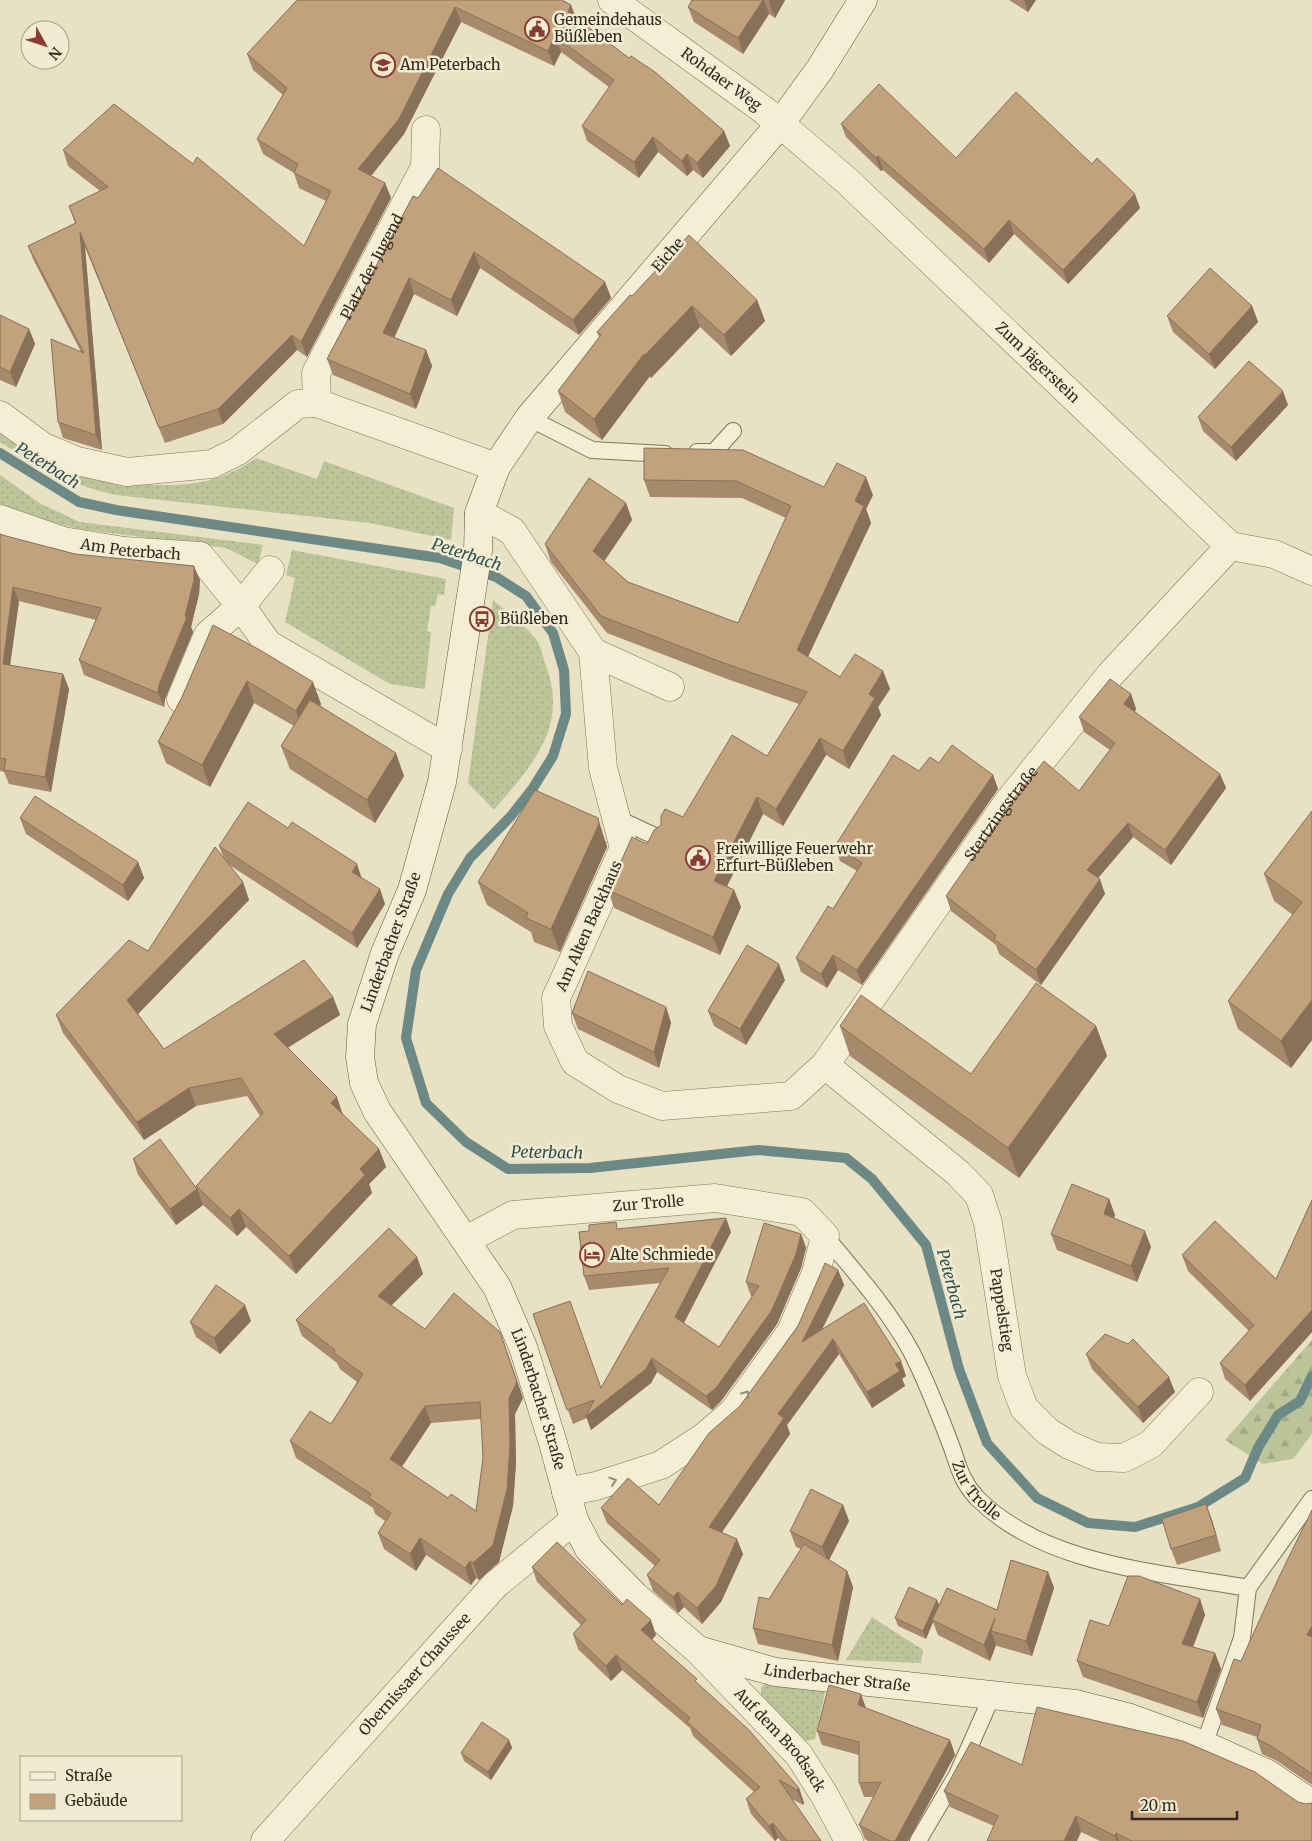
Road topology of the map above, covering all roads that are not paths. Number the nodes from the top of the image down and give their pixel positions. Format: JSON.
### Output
{"nodes":[{"id":1,"x":612,"y":0,"type":"edge"},
{"id":2,"x":863,"y":0,"type":"edge"},
{"id":3,"x":780,"y":124,"type":"junction"},
{"id":4,"x":426,"y":130,"type":"dead end"},
{"id":5,"x":317,"y":403,"type":"junction"},
{"id":6,"x":0,"y":414,"type":"edge"},
{"id":7,"x":529,"y":418,"type":"junction"},
{"id":8,"x":733,"y":431,"type":"dead end"},
{"id":9,"x":496,"y":468,"type":"junction"},
{"id":10,"x":479,"y":513,"type":"junction"},
{"id":11,"x":0,"y":519,"type":"edge"},
{"id":12,"x":1230,"y":546,"type":"junction"},
{"id":13,"x":270,"y":570,"type":"dead end"},
{"id":14,"x":1312,"y":571,"type":"edge"},
{"id":15,"x":241,"y":606,"type":"junction"},
{"id":16,"x":593,"y":652,"type":"junction"},
{"id":17,"x":670,"y":687,"type":"dead end"},
{"id":18,"x":179,"y":705,"type":"edge"},
{"id":19,"x":448,"y":749,"type":"junction"},
{"id":20,"x":616,"y":818,"type":"junction"},
{"id":21,"x":659,"y":838,"type":"edge"},
{"id":22,"x":825,"y":1064,"type":"junction"},
{"id":23,"x":791,"y":1096,"type":"joint"},
{"id":24,"x":825,"y":1236,"type":"junction"},
{"id":25,"x":466,"y":1240,"type":"junction"},
{"id":26,"x":1199,"y":1392,"type":"dead end"},
{"id":27,"x":566,"y":1492,"type":"junction"},
{"id":28,"x":1312,"y":1499,"type":"edge"},
{"id":29,"x":574,"y":1520,"type":"junction"},
{"id":30,"x":1248,"y":1588,"type":"junction"},
{"id":31,"x":698,"y":1650,"type":"junction"},
{"id":32,"x":992,"y":1696,"type":"junction"},
{"id":33,"x":1204,"y":1745,"type":"junction"},
{"id":34,"x":1312,"y":1804,"type":"edge"},
{"id":35,"x":265,"y":1841,"type":"edge"},
{"id":36,"x":849,"y":1841,"type":"edge"},
{"id":37,"x":918,"y":1841,"type":"edge"}],
"edges":[{"from":1,"to":3,"type":"street","name":"Rohdaer Weg"},
{"from":2,"to":3,"type":"street","name":"Eiche"},
{"from":3,"to":7,"type":"street","name":"Eiche"},
{"from":3,"to":12,"type":"street","name":"Zum Jägerstein"},
{"from":4,"to":5,"type":"street","name":"Platz der Jugend"},
{"from":5,"to":6,"type":"street"},
{"from":5,"to":9,"type":"street"},
{"from":7,"to":8,"type":"lane"},
{"from":7,"to":9,"type":"street","name":"Eiche"},
{"from":9,"to":10,"type":"street","name":"Eiche"},
{"from":10,"to":16,"type":"street","name":"Am Alten Backhaus"},
{"from":10,"to":19,"type":"street","name":"Linderbacher Straße"},
{"from":11,"to":15,"type":"street","name":"Am Peterbach"},
{"from":12,"to":14,"type":"street"},
{"from":12,"to":22,"type":"street","name":"Stertzingstraße"},
{"from":13,"to":15,"type":"street"},
{"from":15,"to":18,"type":"street"},
{"from":15,"to":19,"type":"street","name":"Am Peterbach"},
{"from":16,"to":17,"type":"street"},
{"from":16,"to":20,"type":"street","name":"Am Alten Backhaus"},
{"from":19,"to":25,"type":"street","name":"Linderbacher Straße"},
{"from":20,"to":21,"type":"lane"},
{"from":20,"to":23,"type":"street","name":"Am Alten Backhaus"},
{"from":22,"to":23,"type":"street","name":"Stertzingstraße"},
{"from":22,"to":26,"type":"street","name":"Pappelstieg"},
{"from":24,"to":25,"type":"street","name":"Zur Trolle"},
{"from":27,"to":24,"type":"street","one_way":true},
{"from":24,"to":30,"type":"lane","name":"Zur Trolle"},
{"from":25,"to":27,"type":"street","name":"Linderbacher Straße"},
{"from":27,"to":29,"type":"street","name":"Linderbacher Straße"},
{"from":28,"to":30,"type":"lane"},
{"from":29,"to":31,"type":"street","name":"Linderbacher Straße"},
{"from":29,"to":35,"type":"street","name":"Obernissaer Chaussee"},
{"from":30,"to":33,"type":"lane"},
{"from":31,"to":32,"type":"street","name":"Linderbacher Straße"},
{"from":31,"to":36,"type":"street","name":"Auf dem Brodsack"},
{"from":32,"to":33,"type":"street","name":"Linderbacher Straße"},
{"from":32,"to":37,"type":"lane"},
{"from":33,"to":34,"type":"street","name":"Linderbacher Straße"}]}
